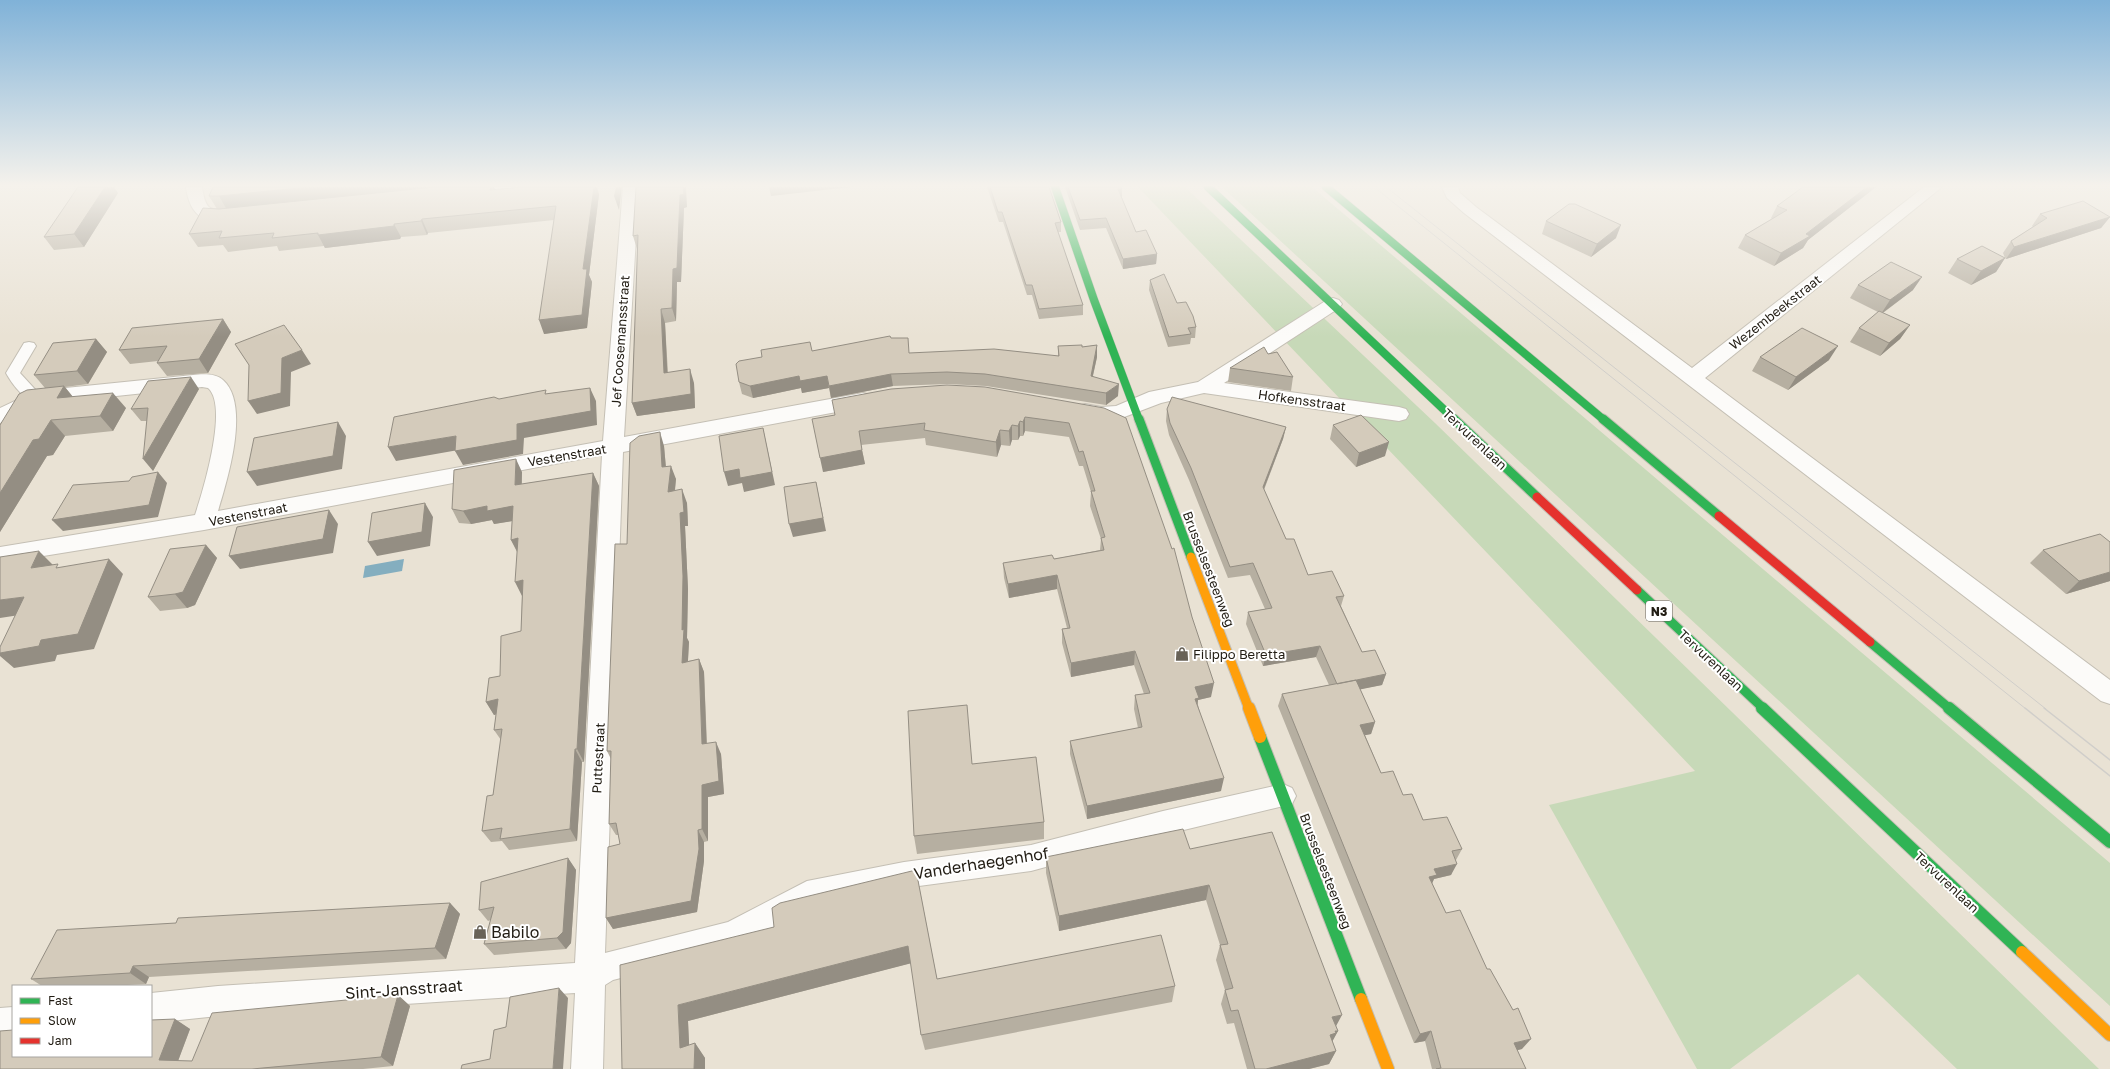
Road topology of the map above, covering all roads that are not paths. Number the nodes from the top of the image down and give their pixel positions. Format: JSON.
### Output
{"nodes":[{"id":1,"x":628,"y":237,"type":"edge"},
{"id":2,"x":1073,"y":237,"type":"edge"},
{"id":3,"x":1261,"y":237,"type":"edge"},
{"id":4,"x":1386,"y":237,"type":"edge"},
{"id":5,"x":1506,"y":237,"type":"edge"},
{"id":6,"x":1871,"y":237,"type":"edge"},
{"id":7,"x":1333,"y":304,"type":"junction"},
{"id":8,"x":29,"y":346,"type":"dead end"},
{"id":9,"x":1693,"y":377,"type":"junction"},
{"id":10,"x":1204,"y":387,"type":"junction"},
{"id":11,"x":879,"y":397,"type":"edge"},
{"id":12,"x":36,"y":398,"type":"junction"},
{"id":13,"x":1063,"y":407,"type":"edge"},
{"id":14,"x":1134,"y":407,"type":"junction"},
{"id":15,"x":1399,"y":414,"type":"dead end"},
{"id":16,"x":0,"y":416,"type":"edge"},
{"id":17,"x":613,"y":446,"type":"junction"},
{"id":18,"x":204,"y":522,"type":"junction"},
{"id":19,"x":0,"y":555,"type":"edge"},
{"id":20,"x":2110,"y":694,"type":"edge"},
{"id":21,"x":1283,"y":796,"type":"junction"},
{"id":22,"x":2110,"y":842,"type":"edge"},
{"id":23,"x":590,"y":977,"type":"junction"},
{"id":24,"x":218,"y":1001,"type":"junction"},
{"id":25,"x":152,"y":1008,"type":"edge"},
{"id":26,"x":12,"y":1022,"type":"edge"},
{"id":27,"x":0,"y":1023,"type":"edge"},
{"id":28,"x":207,"y":1028,"type":"edge"},
{"id":29,"x":2110,"y":1035,"type":"edge"},
{"id":30,"x":586,"y":1069,"type":"edge"},
{"id":31,"x":1388,"y":1069,"type":"edge"}],
"edges":[{"from":1,"to":17,"type":"street","name":"Jef Coosemansstraat"},
{"from":2,"to":14,"type":"main road","name":"Brusselsesteenweg"},
{"from":3,"to":7,"type":"main road","name":"Tervurenlaan","number":"N3"},
{"from":4,"to":22,"type":"main road"},
{"from":5,"to":9,"type":"street"},
{"from":6,"to":9,"type":"street","name":"Wezembeekstraat"},
{"from":7,"to":10,"type":"street","name":"Hofkensstraat"},
{"from":7,"to":29,"type":"main road","name":"Tervurenlaan","number":"N3"},
{"from":8,"to":12,"type":"lane"},
{"from":9,"to":20,"type":"street"},
{"from":10,"to":14,"type":"street","name":"Hofkensstraat"},
{"from":10,"to":15,"type":"street","name":"Hofkensstraat"},
{"from":11,"to":17,"type":"street","name":"Vestenstraat"},
{"from":12,"to":16,"type":"street"},
{"from":12,"to":18,"type":"street"},
{"from":13,"to":14,"type":"street"},
{"from":14,"to":21,"type":"main road","name":"Brusselsesteenweg"},
{"from":17,"to":18,"type":"street","name":"Vestenstraat"},
{"from":17,"to":23,"type":"street","name":"Puttestraat"},
{"from":18,"to":19,"type":"street","name":"Vestenstraat"},
{"from":21,"to":23,"type":"street","name":"Vanderhaegenhof"},
{"from":21,"to":31,"type":"main road","name":"Brusselsesteenweg"},
{"from":23,"to":24,"type":"street","name":"Sint-Jansstraat"},
{"from":23,"to":30,"type":"street","name":"Puttestraat"},
{"from":24,"to":25,"type":"street","name":"Sint-Jansstraat"},
{"from":24,"to":28,"type":"street"},
{"from":26,"to":27,"type":"street"}]}
